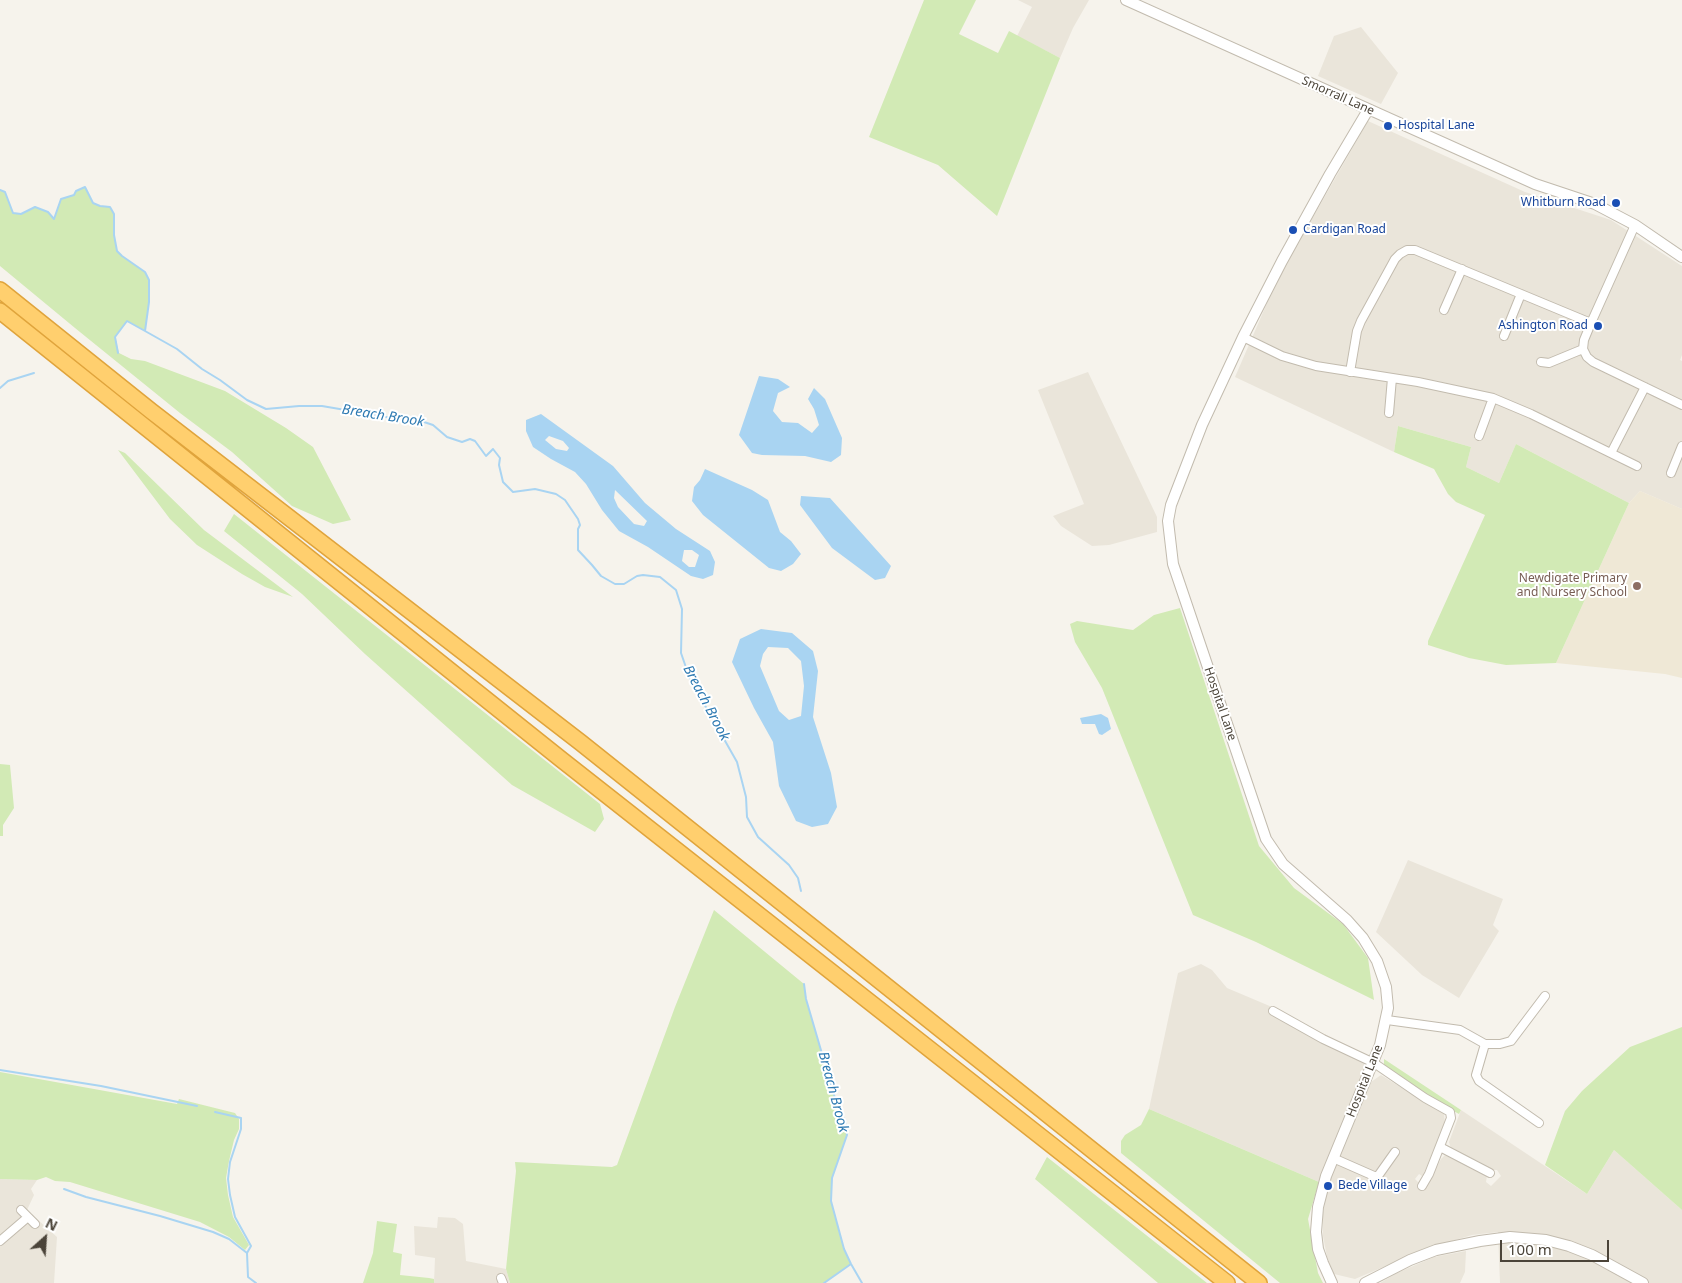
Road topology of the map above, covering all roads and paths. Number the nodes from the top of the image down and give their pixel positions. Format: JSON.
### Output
{"nodes":[{"id":1,"x":1126,"y":0,"type":"edge"},
{"id":2,"x":1368,"y":110,"type":"junction"},
{"id":3,"x":1635,"y":225,"type":"junction"},
{"id":4,"x":1682,"y":257,"type":"edge"},
{"id":5,"x":1462,"y":269,"type":"junction"},
{"id":6,"x":0,"y":290,"type":"edge"},
{"id":7,"x":1521,"y":294,"type":"junction"},
{"id":8,"x":1444,"y":310,"type":"dead end"},
{"id":9,"x":0,"y":311,"type":"edge"},
{"id":10,"x":1591,"y":323,"type":"junction"},
{"id":11,"x":1504,"y":336,"type":"dead end"},
{"id":12,"x":1243,"y":337,"type":"junction"},
{"id":13,"x":1583,"y":348,"type":"junction"},
{"id":14,"x":1542,"y":362,"type":"dead end"},
{"id":15,"x":1350,"y":372,"type":"junction"},
{"id":16,"x":1392,"y":378,"type":"junction"},
{"id":17,"x":1645,"y":387,"type":"junction"},
{"id":18,"x":1493,"y":398,"type":"junction"},
{"id":19,"x":1682,"y":406,"type":"edge"},
{"id":20,"x":1389,"y":413,"type":"dead end"},
{"id":21,"x":1478,"y":437,"type":"dead end"},
{"id":22,"x":1682,"y":446,"type":"edge"},
{"id":23,"x":1611,"y":453,"type":"junction"},
{"id":24,"x":1674,"y":464,"type":"junction"},
{"id":25,"x":1637,"y":466,"type":"dead end"},
{"id":26,"x":1682,"y":466,"type":"edge"},
{"id":27,"x":1671,"y":473,"type":"dead end"},
{"id":28,"x":1545,"y":996,"type":"dead end"},
{"id":29,"x":1273,"y":1011,"type":"dead end"},
{"id":30,"x":1387,"y":1020,"type":"junction"},
{"id":31,"x":1485,"y":1044,"type":"junction"},
{"id":32,"x":1374,"y":1063,"type":"junction"},
{"id":33,"x":1539,"y":1123,"type":"dead end"},
{"id":34,"x":1440,"y":1147,"type":"junction"},
{"id":35,"x":1395,"y":1152,"type":"dead end"},
{"id":36,"x":1333,"y":1158,"type":"junction"},
{"id":37,"x":1490,"y":1173,"type":"dead end"},
{"id":38,"x":1422,"y":1186,"type":"dead end"},
{"id":39,"x":21,"y":1210,"type":"dead end"},
{"id":40,"x":28,"y":1217,"type":"junction"},
{"id":41,"x":35,"y":1224,"type":"dead end"},
{"id":42,"x":0,"y":1241,"type":"edge"},
{"id":43,"x":1227,"y":1283,"type":"edge"},
{"id":44,"x":1259,"y":1283,"type":"edge"},
{"id":45,"x":1332,"y":1283,"type":"edge"},
{"id":46,"x":1365,"y":1283,"type":"edge"},
{"id":47,"x":1643,"y":1283,"type":"edge"}],
"edges":[{"from":1,"to":2,"type":"street","name":"Smorrall Lane"},
{"from":2,"to":3,"type":"street","name":"Smorrall Lane"},
{"from":2,"to":12,"type":"street","name":"Hospital Lane"},
{"from":3,"to":4,"type":"street","name":"Smorrall Lane"},
{"from":3,"to":10,"type":"street"},
{"from":5,"to":7,"type":"street"},
{"from":5,"to":8,"type":"street"},
{"from":5,"to":15,"type":"street"},
{"from":6,"to":44,"type":"highway"},
{"from":7,"to":10,"type":"street"},
{"from":7,"to":11,"type":"street"},
{"from":9,"to":43,"type":"highway"},
{"from":10,"to":13,"type":"street"},
{"from":12,"to":15,"type":"street"},
{"from":12,"to":30,"type":"street","name":"Hospital Lane"},
{"from":13,"to":14,"type":"street"},
{"from":13,"to":17,"type":"street"},
{"from":15,"to":16,"type":"street"},
{"from":16,"to":18,"type":"street"},
{"from":16,"to":20,"type":"street"},
{"from":17,"to":19,"type":"street"},
{"from":17,"to":23,"type":"street"},
{"from":18,"to":21,"type":"street"},
{"from":18,"to":23,"type":"street"},
{"from":22,"to":24,"type":"street"},
{"from":23,"to":25,"type":"street"},
{"from":24,"to":26,"type":"street"},
{"from":24,"to":27,"type":"street"},
{"from":28,"to":31,"type":"street"},
{"from":29,"to":32,"type":"street"},
{"from":30,"to":31,"type":"street"},
{"from":30,"to":32,"type":"street","name":"Hospital Lane"},
{"from":31,"to":33,"type":"street"},
{"from":32,"to":34,"type":"street"},
{"from":32,"to":36,"type":"street","name":"Hospital Lane"},
{"from":34,"to":37,"type":"street"},
{"from":34,"to":38,"type":"street"},
{"from":35,"to":36,"type":"street"},
{"from":36,"to":45,"type":"street","name":"Hospital Lane"},
{"from":39,"to":40,"type":"street"},
{"from":40,"to":41,"type":"street"},
{"from":40,"to":42,"type":"street"},
{"from":46,"to":47,"type":"street"}]}
